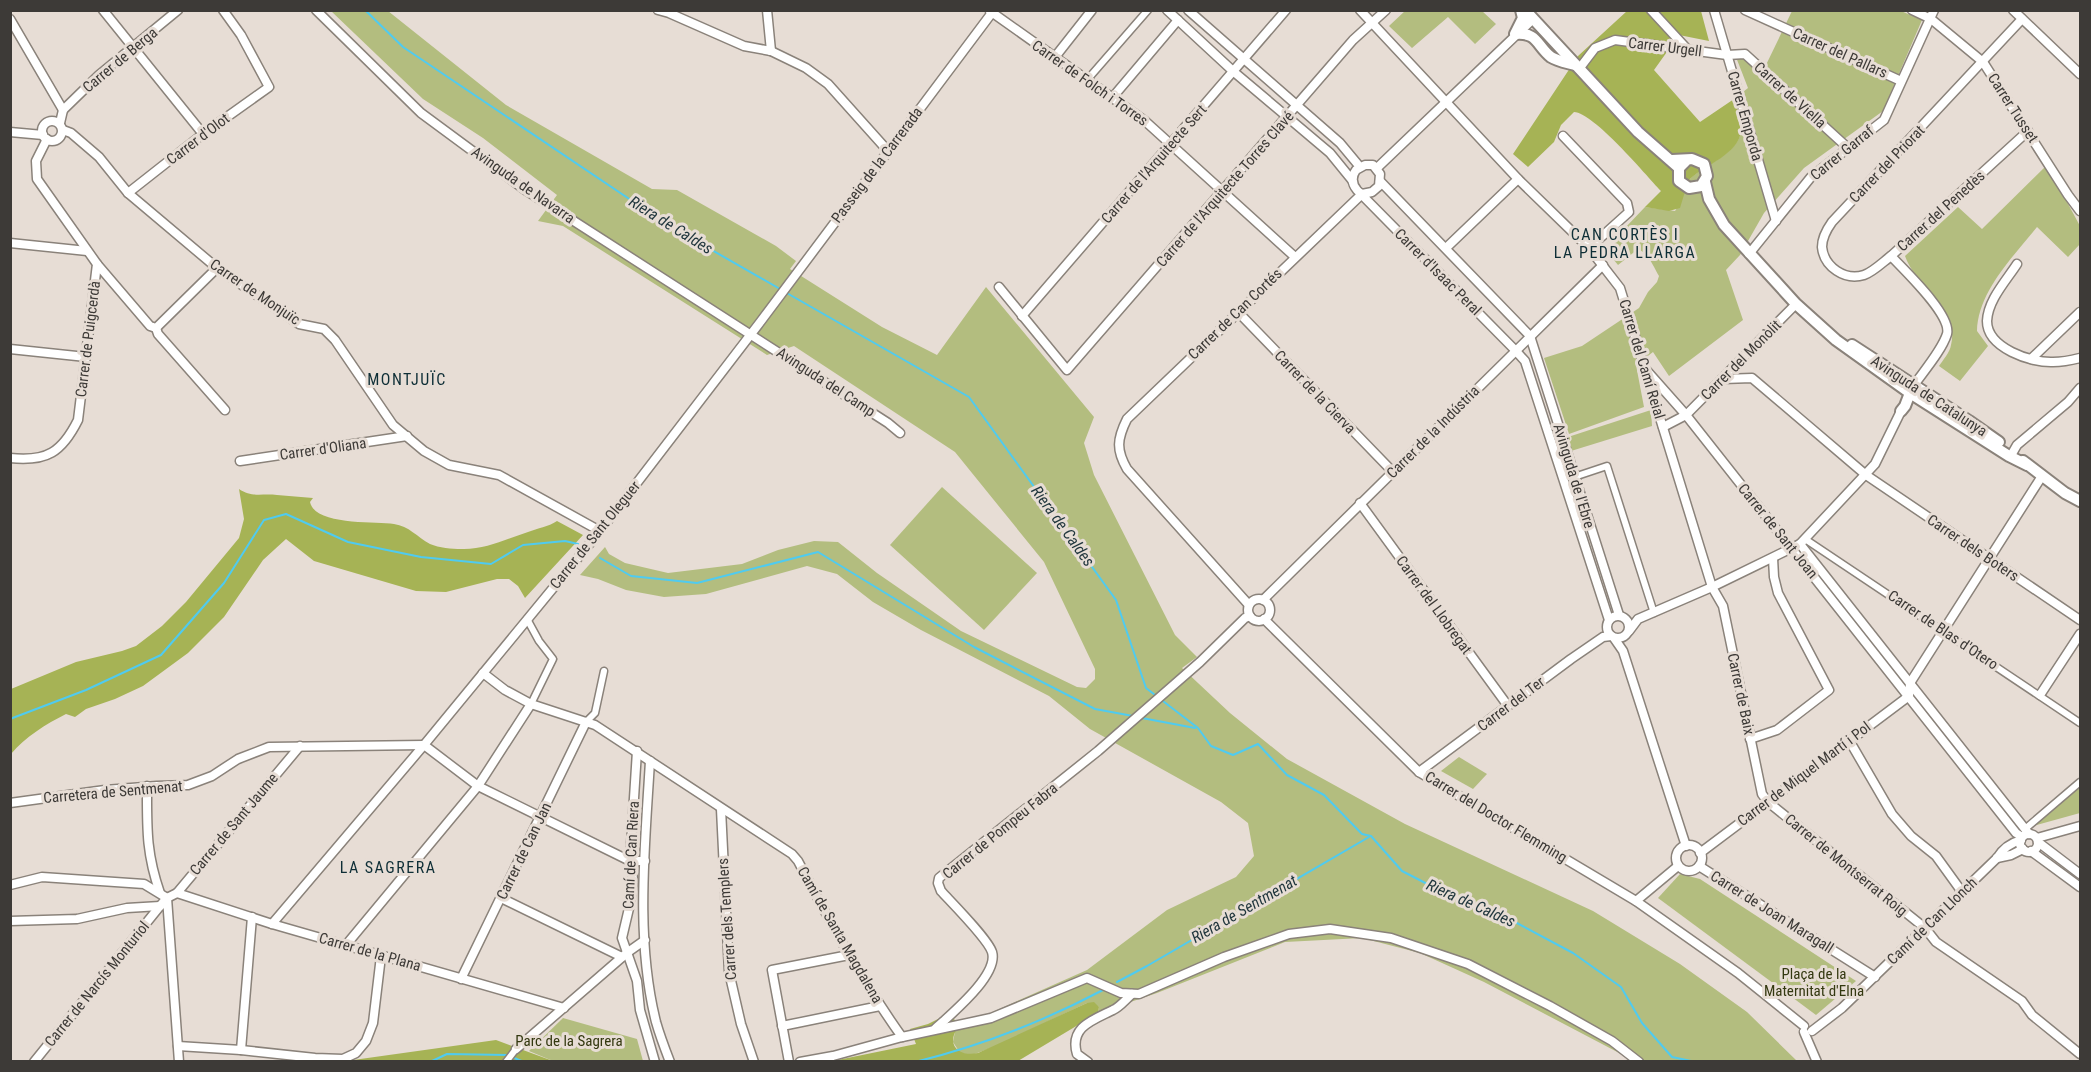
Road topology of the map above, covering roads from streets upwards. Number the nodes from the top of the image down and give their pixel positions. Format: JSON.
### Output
{"nodes":[{"id":1,"x":103,"y":10,"type":"edge"},
{"id":2,"x":178,"y":10,"type":"edge"},
{"id":3,"x":223,"y":10,"type":"edge"},
{"id":4,"x":316,"y":10,"type":"edge"},
{"id":5,"x":658,"y":10,"type":"edge"},
{"id":6,"x":767,"y":10,"type":"edge"},
{"id":7,"x":1092,"y":10,"type":"edge"},
{"id":8,"x":1148,"y":10,"type":"edge"},
{"id":9,"x":1167,"y":10,"type":"edge"},
{"id":10,"x":1188,"y":10,"type":"edge"},
{"id":11,"x":1286,"y":10,"type":"edge"},
{"id":12,"x":1360,"y":10,"type":"edge"},
{"id":13,"x":1386,"y":10,"type":"edge"},
{"id":14,"x":1651,"y":10,"type":"edge"},
{"id":15,"x":1714,"y":10,"type":"edge"},
{"id":16,"x":1745,"y":10,"type":"edge"},
{"id":17,"x":1912,"y":10,"type":"edge"},
{"id":18,"x":2013,"y":10,"type":"edge"},
{"id":19,"x":992,"y":11,"type":"edge"},
{"id":20,"x":670,"y":12,"type":"edge"},
{"id":21,"x":1526,"y":13,"type":"edge"},
{"id":22,"x":1933,"y":15,"type":"edge"},
{"id":23,"x":10,"y":19,"type":"edge"},
{"id":24,"x":1178,"y":20,"type":"junction"},
{"id":25,"x":2022,"y":20,"type":"junction"},
{"id":26,"x":1371,"y":23,"type":"junction"},
{"id":27,"x":1515,"y":34,"type":"junction"},
{"id":28,"x":133,"y":48,"type":"junction"},
{"id":29,"x":1687,"y":50,"type":"junction"},
{"id":30,"x":771,"y":51,"type":"junction"},
{"id":31,"x":1727,"y":55,"type":"junction"},
{"id":32,"x":1055,"y":57,"type":"junction"},
{"id":33,"x":1244,"y":60,"type":"junction"},
{"id":34,"x":1983,"y":62,"type":"junction"},
{"id":35,"x":1577,"y":67,"type":"junction"},
{"id":36,"x":1234,"y":72,"type":"junction"},
{"id":37,"x":2080,"y":74,"type":"edge"},
{"id":38,"x":1087,"y":80,"type":"junction"},
{"id":39,"x":1901,"y":81,"type":"junction"},
{"id":40,"x":1112,"y":98,"type":"junction"},
{"id":41,"x":1445,"y":102,"type":"junction"},
{"id":42,"x":1296,"y":106,"type":"junction"},
{"id":43,"x":63,"y":110,"type":"junction"},
{"id":44,"x":1287,"y":117,"type":"junction"},
{"id":45,"x":61,"y":127,"type":"junction"},
{"id":46,"x":2028,"y":131,"type":"junction"},
{"id":47,"x":10,"y":132,"type":"edge"},
{"id":48,"x":203,"y":134,"type":"junction"},
{"id":49,"x":1563,"y":136,"type":"dead end"},
{"id":50,"x":44,"y":137,"type":"junction"},
{"id":51,"x":1171,"y":144,"type":"junction"},
{"id":52,"x":1848,"y":148,"type":"junction"},
{"id":53,"x":888,"y":151,"type":"junction"},
{"id":54,"x":1679,"y":163,"type":"junction"},
{"id":55,"x":1360,"y":167,"type":"junction"},
{"id":56,"x":1377,"y":168,"type":"junction"},
{"id":57,"x":1518,"y":179,"type":"junction"},
{"id":58,"x":1352,"y":180,"type":"junction"},
{"id":59,"x":1380,"y":181,"type":"junction"},
{"id":60,"x":1700,"y":185,"type":"junction"},
{"id":61,"x":1223,"y":191,"type":"junction"},
{"id":62,"x":128,"y":193,"type":"junction"},
{"id":63,"x":1362,"y":194,"type":"junction"},
{"id":64,"x":2080,"y":211,"type":"edge"},
{"id":65,"x":1776,"y":221,"type":"junction"},
{"id":66,"x":10,"y":243,"type":"edge"},
{"id":67,"x":1446,"y":248,"type":"junction"},
{"id":68,"x":1589,"y":248,"type":"junction"},
{"id":69,"x":87,"y":251,"type":"junction"},
{"id":70,"x":1749,"y":254,"type":"junction"},
{"id":71,"x":1891,"y":256,"type":"junction"},
{"id":72,"x":1295,"y":257,"type":"junction"},
{"id":73,"x":97,"y":264,"type":"junction"},
{"id":74,"x":2017,"y":264,"type":"dead end"},
{"id":75,"x":1603,"y":265,"type":"junction"},
{"id":76,"x":217,"y":267,"type":"junction"},
{"id":77,"x":999,"y":286,"type":"dead end"},
{"id":78,"x":1796,"y":304,"type":"junction"},
{"id":79,"x":1238,"y":312,"type":"junction"},
{"id":80,"x":2080,"y":312,"type":"edge"},
{"id":81,"x":1022,"y":316,"type":"junction"},
{"id":82,"x":761,"y":321,"type":"joint"},
{"id":83,"x":156,"y":328,"type":"junction"},
{"id":84,"x":1828,"y":332,"type":"junction"},
{"id":85,"x":751,"y":334,"type":"junction"},
{"id":86,"x":1530,"y":336,"type":"junction"},
{"id":87,"x":10,"y":349,"type":"edge"},
{"id":88,"x":1515,"y":350,"type":"junction"},
{"id":89,"x":86,"y":357,"type":"junction"},
{"id":90,"x":2080,"y":358,"type":"edge"},
{"id":91,"x":2031,"y":359,"type":"junction"},
{"id":92,"x":1645,"y":368,"type":"junction"},
{"id":93,"x":1723,"y":379,"type":"junction"},
{"id":94,"x":1897,"y":384,"type":"junction"},
{"id":95,"x":2080,"y":388,"type":"edge"},
{"id":96,"x":1912,"y":389,"type":"junction"},
{"id":97,"x":1903,"y":408,"type":"junction"},
{"id":98,"x":225,"y":410,"type":"dead end"},
{"id":99,"x":1941,"y":412,"type":"junction"},
{"id":100,"x":1686,"y":415,"type":"junction"},
{"id":101,"x":1663,"y":428,"type":"junction"},
{"id":102,"x":1968,"y":430,"type":"junction"},
{"id":103,"x":900,"y":433,"type":"dead end"},
{"id":104,"x":407,"y":436,"type":"junction"},
{"id":105,"x":2013,"y":452,"type":"junction"},
{"id":106,"x":10,"y":458,"type":"edge"},
{"id":107,"x":240,"y":461,"type":"dead end"},
{"id":108,"x":2027,"y":465,"type":"junction"},
{"id":109,"x":1393,"y":472,"type":"junction"},
{"id":110,"x":1866,"y":475,"type":"junction"},
{"id":111,"x":2042,"y":476,"type":"junction"},
{"id":112,"x":1574,"y":477,"type":"junction"},
{"id":113,"x":2065,"y":493,"type":"junction"},
{"id":114,"x":2080,"y":501,"type":"edge"},
{"id":115,"x":1360,"y":503,"type":"junction"},
{"id":116,"x":2080,"y":507,"type":"edge"},
{"id":117,"x":600,"y":531,"type":"junction"},
{"id":118,"x":1799,"y":544,"type":"junction"},
{"id":119,"x":1773,"y":558,"type":"junction"},
{"id":120,"x":1989,"y":558,"type":"junction"},
{"id":121,"x":1712,"y":587,"type":"junction"},
{"id":122,"x":1263,"y":600,"type":"junction"},
{"id":123,"x":1249,"y":605,"type":"junction"},
{"id":124,"x":1654,"y":613,"type":"junction"},
{"id":125,"x":1250,"y":616,"type":"junction"},
{"id":126,"x":1622,"y":617,"type":"junction"},
{"id":127,"x":527,"y":619,"type":"junction"},
{"id":128,"x":1264,"y":619,"type":"junction"},
{"id":129,"x":1638,"y":619,"type":"junction"},
{"id":130,"x":1609,"y":620,"type":"junction"},
{"id":131,"x":2080,"y":620,"type":"edge"},
{"id":132,"x":1943,"y":630,"type":"junction"},
{"id":133,"x":1627,"y":633,"type":"junction"},
{"id":134,"x":2080,"y":634,"type":"edge"},
{"id":135,"x":1609,"y":635,"type":"junction"},
{"id":136,"x":1623,"y":651,"type":"junction"},
{"id":137,"x":604,"y":671,"type":"dead end"},
{"id":138,"x":483,"y":673,"type":"junction"},
{"id":139,"x":1910,"y":683,"type":"junction"},
{"id":140,"x":2040,"y":694,"type":"junction"},
{"id":141,"x":1909,"y":696,"type":"junction"},
{"id":142,"x":531,"y":704,"type":"junction"},
{"id":143,"x":1508,"y":706,"type":"junction"},
{"id":144,"x":586,"y":722,"type":"junction"},
{"id":145,"x":2080,"y":723,"type":"edge"},
{"id":146,"x":1750,"y":739,"type":"junction"},
{"id":147,"x":1850,"y":740,"type":"junction"},
{"id":148,"x":424,"y":745,"type":"junction"},
{"id":149,"x":300,"y":746,"type":"junction"},
{"id":150,"x":637,"y":752,"type":"junction"},
{"id":151,"x":650,"y":761,"type":"junction"},
{"id":152,"x":1419,"y":772,"type":"junction"},
{"id":153,"x":2080,"y":783,"type":"edge"},
{"id":154,"x":147,"y":786,"type":"junction"},
{"id":155,"x":478,"y":786,"type":"junction"},
{"id":156,"x":1768,"y":802,"type":"junction"},
{"id":157,"x":10,"y":803,"type":"edge"},
{"id":158,"x":721,"y":809,"type":"junction"},
{"id":159,"x":541,"y":816,"type":"junction"},
{"id":160,"x":2080,"y":826,"type":"edge"},
{"id":161,"x":2028,"y":840,"type":"junction"},
{"id":162,"x":1686,"y":846,"type":"junction"},
{"id":163,"x":1700,"y":853,"type":"junction"},
{"id":164,"x":630,"y":861,"type":"junction"},
{"id":165,"x":645,"y":861,"type":"junction"},
{"id":166,"x":1678,"y":866,"type":"junction"},
{"id":167,"x":1699,"y":866,"type":"junction"},
{"id":168,"x":2080,"y":874,"type":"edge"},
{"id":169,"x":10,"y":885,"type":"edge"},
{"id":170,"x":2080,"y":887,"type":"edge"},
{"id":171,"x":1962,"y":892,"type":"junction"},
{"id":172,"x":177,"y":893,"type":"junction"},
{"id":173,"x":164,"y":896,"type":"junction"},
{"id":174,"x":501,"y":898,"type":"junction"},
{"id":175,"x":1636,"y":901,"type":"junction"},
{"id":176,"x":160,"y":906,"type":"junction"},
{"id":177,"x":252,"y":917,"type":"junction"},
{"id":178,"x":10,"y":921,"type":"edge"},
{"id":179,"x":272,"y":924,"type":"junction"},
{"id":180,"x":1925,"y":928,"type":"junction"},
{"id":181,"x":645,"y":940,"type":"junction"},
{"id":182,"x":346,"y":945,"type":"junction"},
{"id":183,"x":625,"y":954,"type":"junction"},
{"id":184,"x":849,"y":955,"type":"junction"},
{"id":185,"x":381,"y":956,"type":"junction"},
{"id":186,"x":1875,"y":977,"type":"junction"},
{"id":187,"x":461,"y":979,"type":"junction"},
{"id":188,"x":1132,"y":994,"type":"junction"},
{"id":189,"x":880,"y":1006,"type":"junction"},
{"id":190,"x":564,"y":1008,"type":"junction"},
{"id":191,"x":782,"y":1026,"type":"junction"},
{"id":192,"x":935,"y":1030,"type":"junction"},
{"id":193,"x":1807,"y":1030,"type":"junction"},
{"id":194,"x":902,"y":1037,"type":"junction"},
{"id":195,"x":178,"y":1046,"type":"junction"},
{"id":196,"x":516,"y":1049,"type":"joint"},
{"id":197,"x":241,"y":1050,"type":"junction"},
{"id":198,"x":2080,"y":1054,"type":"edge"},
{"id":199,"x":34,"y":1062,"type":"edge"},
{"id":200,"x":179,"y":1062,"type":"edge"},
{"id":201,"x":506,"y":1062,"type":"edge"},
{"id":202,"x":655,"y":1062,"type":"edge"},
{"id":203,"x":670,"y":1062,"type":"edge"},
{"id":204,"x":754,"y":1062,"type":"edge"},
{"id":205,"x":789,"y":1062,"type":"edge"},
{"id":206,"x":800,"y":1062,"type":"edge"},
{"id":207,"x":1089,"y":1062,"type":"edge"},
{"id":208,"x":1639,"y":1062,"type":"edge"},
{"id":209,"x":1817,"y":1062,"type":"edge"}],
"edges":[{"from":1,"to":28,"type":"street"},
{"from":2,"to":28,"type":"street","name":"Carrer de Berga"},
{"from":3,"to":48,"type":"street","name":"Carrer d'Olot"},
{"from":4,"to":85,"type":"street","name":"Avinguda de Navarra"},
{"from":5,"to":20,"type":"street"},
{"from":6,"to":30,"type":"street"},
{"from":7,"to":32,"type":"street"},
{"from":8,"to":38,"type":"street"},
{"from":9,"to":24,"type":"street"},
{"from":10,"to":33,"type":"street"},
{"from":11,"to":33,"type":"street","name":"Carrer de l'Arquitecte Sert"},
{"from":12,"to":26,"type":"street","name":"Carrer del Camí Reial"},
{"from":13,"to":26,"type":"street","name":"Carrer de l'Arquitecte Torres Clavé"},
{"from":14,"to":29,"type":"street"},
{"from":15,"to":31,"type":"street","name":"Carrer Emporda"},
{"from":16,"to":39,"type":"street","name":"Carrer del Pallars"},
{"from":17,"to":22,"type":"street","name":"Carrer Tusset"},
{"from":18,"to":25,"type":"street"},
{"from":19,"to":32,"type":"street","name":"Carrer de Folch i Torres"},
{"from":19,"to":53,"type":"street","name":"Passeig de la Carrerada"},
{"from":20,"to":30,"type":"street"},
{"from":21,"to":27,"type":"street"},
{"from":21,"to":35,"type":"street"},
{"from":22,"to":34,"type":"street","name":"Carrer Tusset"},
{"from":22,"to":39,"type":"street","name":"Carrer Garraf"},
{"from":23,"to":43,"type":"street"},
{"from":24,"to":36,"type":"street"},
{"from":24,"to":40,"type":"street"},
{"from":25,"to":34,"type":"street","name":"Carrer del Priorat"},
{"from":25,"to":37,"type":"street"},
{"from":26,"to":41,"type":"street","name":"Carrer del Camí Reial"},
{"from":26,"to":42,"type":"street","name":"Carrer de l'Arquitecte Torres Clavé"},
{"from":27,"to":35,"type":"street"},
{"from":27,"to":41,"type":"street"},
{"from":28,"to":43,"type":"street","name":"Carrer de Berga"},
{"from":28,"to":48,"type":"street"},
{"from":29,"to":31,"type":"street","name":"Carrer Urgell"},
{"from":29,"to":35,"type":"street","name":"Carrer Urgell"},
{"from":30,"to":53,"type":"street"},
{"from":31,"to":52,"type":"street","name":"Carrer de Viella"},
{"from":31,"to":65,"type":"street","name":"Carrer Emporda"},
{"from":32,"to":38,"type":"street","name":"Carrer de Folch i Torres"},
{"from":33,"to":36,"type":"street","name":"Carrer de l'Arquitecte Sert"},
{"from":33,"to":42,"type":"street"},
{"from":34,"to":46,"type":"street","name":"Carrer Tusset"},
{"from":34,"to":71,"type":"street","name":"Carrer del Priorat"},
{"from":35,"to":54,"type":"street"},
{"from":36,"to":44,"type":"street"},
{"from":36,"to":51,"type":"street","name":"Carrer de l'Arquitecte Sert"},
{"from":38,"to":40,"type":"street","name":"Carrer de Folch i Torres"},
{"from":39,"to":52,"type":"street","name":"Carrer Garraf"},
{"from":40,"to":51,"type":"street","name":"Carrer de Folch i Torres"},
{"from":41,"to":56,"type":"street"},
{"from":41,"to":57,"type":"street","name":"Carrer del Camí Reial"},
{"from":42,"to":44,"type":"street","name":"Carrer de l'Arquitecte Torres Clavé"},
{"from":42,"to":55,"type":"street"},
{"from":43,"to":45,"type":"street"},
{"from":44,"to":58,"type":"street"},
{"from":44,"to":61,"type":"street","name":"Carrer de l'Arquitecte Torres Clavé"},
{"from":45,"to":50,"type":"street"},
{"from":45,"to":50,"type":"street"},
{"from":45,"to":62,"type":"street","name":"Carrer de Monjuïc"},
{"from":46,"to":64,"type":"street","name":"Carrer Tusset"},
{"from":46,"to":71,"type":"street","name":"Carrer del Penedès"},
{"from":47,"to":50,"type":"street"},
{"from":48,"to":62,"type":"street","name":"Carrer d'Olot"},
{"from":49,"to":68,"type":"street"},
{"from":50,"to":69,"type":"street","name":"Carrer de Puigcerdà"},
{"from":51,"to":61,"type":"street","name":"Carrer de Folch i Torres"},
{"from":51,"to":81,"type":"street","name":"Carrer de l'Arquitecte Sert"},
{"from":52,"to":65,"type":"street","name":"Carrer Garraf"},
{"from":53,"to":82,"type":"street","name":"Passeig de la Carrerada"},
{"from":54,"to":60,"type":"street"},
{"from":54,"to":60,"type":"street"},
{"from":55,"to":56,"type":"street"},
{"from":55,"to":58,"type":"street"},
{"from":56,"to":59,"type":"street"},
{"from":57,"to":67,"type":"street"},
{"from":57,"to":68,"type":"street","name":"Carrer del Camí Reial"},
{"from":58,"to":63,"type":"street"},
{"from":59,"to":63,"type":"street"},
{"from":59,"to":67,"type":"street","name":"Carrer d'Isaac Peral"},
{"from":60,"to":70,"type":"street","name":"Avinguda de Catalunya"},
{"from":61,"to":72,"type":"street","name":"Carrer de Folch i Torres"},
{"from":61,"to":81,"type":"street","name":"Carrer de l'Arquitecte Torres Clavé"},
{"from":62,"to":76,"type":"street","name":"Carrer de Monjuïc"},
{"from":63,"to":72,"type":"street","name":"Carrer de Can Cortés"},
{"from":63,"to":88,"type":"street","name":"Carrer d'Isaac Peral"},
{"from":65,"to":70,"type":"street","name":"Carrer Garraf"},
{"from":66,"to":69,"type":"street"},
{"from":67,"to":86,"type":"street","name":"Carrer d'Isaac Peral"},
{"from":68,"to":75,"type":"street","name":"Carrer del Camí Reial"},
{"from":69,"to":73,"type":"street","name":"Carrer de Puigcerdà"},
{"from":70,"to":78,"type":"street","name":"Avinguda de Catalunya"},
{"from":71,"to":96,"type":"street","name":"Carrer del Penedès"},
{"from":72,"to":79,"type":"street","name":"Carrer de Can Cortés"},
{"from":73,"to":83,"type":"street"},
{"from":73,"to":89,"type":"street","name":"Carrer de Puigcerdà"},
{"from":74,"to":91,"type":"street"},
{"from":75,"to":86,"type":"street","name":"Carrer de la Indústria"},
{"from":75,"to":92,"type":"street","name":"Carrer del Camí Reial"},
{"from":76,"to":83,"type":"street"},
{"from":76,"to":104,"type":"street","name":"Carrer de Monjuïc"},
{"from":77,"to":81,"type":"street"},
{"from":78,"to":84,"type":"street","name":"Avinguda de Catalunya"},
{"from":78,"to":93,"type":"street","name":"Carrer del Monòlit"},
{"from":79,"to":109,"type":"street","name":"Carrer de la Cierva"},
{"from":79,"to":123,"type":"street","name":"Carrer de Can Cortés"},
{"from":80,"to":91,"type":"street"},
{"from":82,"to":85,"type":"street","name":"Carrer de Sant Oleguer"},
{"from":83,"to":98,"type":"street"},
{"from":84,"to":94,"type":"street","name":"Avinguda de Catalunya"},
{"from":84,"to":96,"type":"street","name":"Avinguda de Catalunya"},
{"from":85,"to":103,"type":"street","name":"Avinguda del Camp"},
{"from":85,"to":117,"type":"street","name":"Carrer de Sant Oleguer"},
{"from":86,"to":88,"type":"street","name":"Carrer de la Indústria"},
{"from":86,"to":112,"type":"street","name":"Avinguda de l'Ebre"},
{"from":87,"to":89,"type":"street"},
{"from":88,"to":109,"type":"street","name":"Carrer de la Indústria"},
{"from":88,"to":130,"type":"street","name":"Avinguda de l'Ebre"},
{"from":89,"to":106,"type":"street","name":"Carrer de Puigcerdà"},
{"from":90,"to":91,"type":"street"},
{"from":92,"to":100,"type":"street","name":"Carrer de Sant Joan"},
{"from":92,"to":101,"type":"street","name":"Carrer del Camí Reial"},
{"from":93,"to":100,"type":"street","name":"Carrer del Monòlit"},
{"from":93,"to":110,"type":"street","name":"Carrer dels Boters"},
{"from":94,"to":96,"type":"street","name":"Avinguda de Catalunya"},
{"from":94,"to":97,"type":"street"},
{"from":95,"to":105,"type":"street"},
{"from":96,"to":97,"type":"street"},
{"from":96,"to":99,"type":"street","name":"Avinguda de Catalunya"},
{"from":96,"to":102,"type":"street"},
{"from":96,"to":105,"type":"street","name":"Avinguda de Catalunya"},
{"from":97,"to":99,"type":"street"},
{"from":97,"to":110,"type":"street"},
{"from":99,"to":102,"type":"street","name":"Avinguda de Catalunya"},
{"from":100,"to":101,"type":"street","name":"Carrer del Monòlit"},
{"from":100,"to":118,"type":"street","name":"Carrer de Sant Joan"},
{"from":101,"to":121,"type":"street","name":"Carrer del Camí Reial"},
{"from":102,"to":108,"type":"street","name":"Avinguda de Catalunya"},
{"from":104,"to":107,"type":"street","name":"Carrer d'Oliana"},
{"from":104,"to":117,"type":"street","name":"Carrer de Monjuïc"},
{"from":105,"to":108,"type":"street","name":"Avinguda de Catalunya"},
{"from":108,"to":111,"type":"street","name":"Avinguda de Catalunya"},
{"from":109,"to":115,"type":"street","name":"Carrer de la Indústria"},
{"from":110,"to":118,"type":"street"},
{"from":110,"to":120,"type":"street","name":"Carrer dels Boters"},
{"from":111,"to":113,"type":"street","name":"Avinguda de Catalunya"},
{"from":111,"to":120,"type":"street"},
{"from":112,"to":124,"type":"street"},
{"from":112,"to":126,"type":"street","name":"Avinguda de l'Ebre"},
{"from":113,"to":114,"type":"street","name":"Avinguda de Catalunya"},
{"from":113,"to":116,"type":"street","name":"Avinguda de Catalunya"},
{"from":115,"to":122,"type":"street","name":"Carrer de la Indústria"},
{"from":115,"to":143,"type":"street","name":"Carrer del Llobregat"},
{"from":117,"to":127,"type":"street","name":"Carrer de Sant Oleguer"},
{"from":118,"to":119,"type":"street"},
{"from":118,"to":132,"type":"street","name":"Carrer de Blas d'Otero"},
{"from":118,"to":139,"type":"street","name":"Carrer de Sant Joan"},
{"from":118,"to":141,"type":"street","name":"Carrer de Sant Joan"},
{"from":119,"to":121,"type":"street"},
{"from":119,"to":146,"type":"street"},
{"from":120,"to":131,"type":"street","name":"Carrer dels Boters"},
{"from":120,"to":132,"type":"street"},
{"from":121,"to":124,"type":"street"},
{"from":121,"to":146,"type":"street","name":"Carrer de Baix"},
{"from":122,"to":123,"type":"street"},
{"from":122,"to":128,"type":"street"},
{"from":123,"to":125,"type":"street"},
{"from":124,"to":129,"type":"street"},
{"from":125,"to":128,"type":"street"},
{"from":125,"to":192,"type":"street","name":"Carrer de Pompeu Fabra"},
{"from":126,"to":129,"type":"street"},
{"from":126,"to":130,"type":"street"},
{"from":126,"to":133,"type":"street","name":"Avinguda de l'Ebre"},
{"from":127,"to":138,"type":"street","name":"Carrer de Sant Oleguer"},
{"from":127,"to":142,"type":"street"},
{"from":128,"to":152,"type":"street","name":"Carrer del Doctor Flemming"},
{"from":129,"to":133,"type":"street"},
{"from":130,"to":135,"type":"street","name":"Avinguda de l'Ebre"},
{"from":132,"to":139,"type":"street"},
{"from":132,"to":140,"type":"street","name":"Carrer de Blas d'Otero"},
{"from":133,"to":135,"type":"street"},
{"from":133,"to":136,"type":"street","name":"Avinguda de l'Ebre"},
{"from":134,"to":140,"type":"street"},
{"from":135,"to":136,"type":"street","name":"Avinguda de l'Ebre"},
{"from":135,"to":143,"type":"street","name":"Carrer del Ter"},
{"from":136,"to":162,"type":"street","name":"Avinguda de l'Ebre"},
{"from":137,"to":144,"type":"street"},
{"from":138,"to":142,"type":"street","name":"Camí de Santa Magdalena"},
{"from":138,"to":148,"type":"street","name":"Carrer de Sant Oleguer"},
{"from":139,"to":141,"type":"street"},
{"from":139,"to":161,"type":"street","name":"Carrer de Sant Joan"},
{"from":140,"to":145,"type":"street","name":"Carrer de Blas d'Otero"},
{"from":141,"to":147,"type":"street","name":"Carrer de Miquel Martí i Pol"},
{"from":141,"to":161,"type":"street","name":"Carrer de Sant Joan"},
{"from":142,"to":144,"type":"street","name":"Camí de Santa Magdalena"},
{"from":142,"to":155,"type":"street"},
{"from":143,"to":152,"type":"street","name":"Carrer del Ter"},
{"from":144,"to":150,"type":"street","name":"Camí de Santa Magdalena"},
{"from":144,"to":159,"type":"street","name":"Carrer de Can Jan"},
{"from":146,"to":156,"type":"street","name":"Carrer de Baix"},
{"from":147,"to":156,"type":"street","name":"Carrer de Miquel Martí i Pol"},
{"from":147,"to":171,"type":"street"},
{"from":148,"to":149,"type":"street","name":"Carretera de Sentmenat"},
{"from":148,"to":155,"type":"street"},
{"from":148,"to":179,"type":"street","name":"Carrer de Sant Oleguer"},
{"from":149,"to":154,"type":"street","name":"Carretera de Sentmenat"},
{"from":149,"to":172,"type":"street","name":"Carrer de Sant Jaume"},
{"from":150,"to":151,"type":"street","name":"Camí de Santa Magdalena"},
{"from":150,"to":164,"type":"street","name":"Camí de Can Riera"},
{"from":151,"to":158,"type":"street","name":"Camí de Santa Magdalena"},
{"from":151,"to":165,"type":"street","name":"Camí de Can Riera"},
{"from":152,"to":175,"type":"street","name":"Carrer del Doctor Flemming"},
{"from":153,"to":161,"type":"street"},
{"from":154,"to":157,"type":"street","name":"Carretera de Sentmenat"},
{"from":154,"to":173,"type":"street"},
{"from":155,"to":159,"type":"street"},
{"from":155,"to":182,"type":"street"},
{"from":156,"to":163,"type":"street","name":"Carrer de Miquel Martí i Pol"},
{"from":156,"to":180,"type":"street","name":"Carrer de Montserrat Roig"},
{"from":158,"to":184,"type":"street","name":"Camí de Santa Magdalena"},
{"from":158,"to":204,"type":"street","name":"Carrer dels Templers"},
{"from":159,"to":164,"type":"street"},
{"from":159,"to":174,"type":"street","name":"Carrer de Can Jan"},
{"from":160,"to":161,"type":"street","name":"Camí de Can Llonch"},
{"from":161,"to":168,"type":"street","name":"Carrer de Sant Joan"},
{"from":161,"to":170,"type":"street","name":"Carrer de Sant Joan"},
{"from":161,"to":171,"type":"street","name":"Camí de Can Llonch"},
{"from":162,"to":163,"type":"street"},
{"from":162,"to":166,"type":"street"},
{"from":163,"to":167,"type":"street"},
{"from":164,"to":165,"type":"street"},
{"from":164,"to":183,"type":"street","name":"Camí de Can Riera"},
{"from":165,"to":181,"type":"street","name":"Camí de Can Riera"},
{"from":166,"to":167,"type":"street"},
{"from":166,"to":175,"type":"street"},
{"from":167,"to":186,"type":"street","name":"Carrer de Joan Maragall"},
{"from":169,"to":173,"type":"street"},
{"from":171,"to":180,"type":"street","name":"Camí de Can Llonch"},
{"from":172,"to":173,"type":"street","name":"Carrer de Sant Jaume"},
{"from":172,"to":177,"type":"street","name":"Carrer de la Plana"},
{"from":173,"to":176,"type":"street","name":"Carrer de Sant Jaume"},
{"from":173,"to":195,"type":"street"},
{"from":174,"to":183,"type":"street"},
{"from":174,"to":187,"type":"street","name":"Carrer de Can Jan"},
{"from":175,"to":193,"type":"street","name":"Carrer del Doctor Flemming"},
{"from":176,"to":178,"type":"street"},
{"from":176,"to":199,"type":"street","name":"Carrer de Narcís Monturiol"},
{"from":177,"to":179,"type":"street","name":"Carrer de la Plana"},
{"from":177,"to":197,"type":"street"},
{"from":179,"to":182,"type":"street","name":"Carrer de la Plana"},
{"from":180,"to":186,"type":"street","name":"Camí de Can Llonch"},
{"from":180,"to":198,"type":"street","name":"Carrer de Montserrat Roig"},
{"from":181,"to":183,"type":"street"},
{"from":181,"to":203,"type":"street","name":"Camí de Can Riera"},
{"from":182,"to":185,"type":"street","name":"Carrer de la Plana"},
{"from":183,"to":190,"type":"street"},
{"from":183,"to":202,"type":"street","name":"Camí de Can Riera"},
{"from":184,"to":189,"type":"street","name":"Camí de Santa Magdalena"},
{"from":184,"to":191,"type":"street"},
{"from":185,"to":187,"type":"street","name":"Carrer de la Plana"},
{"from":185,"to":197,"type":"street"},
{"from":186,"to":193,"type":"street","name":"Camí de Can Llonch"},
{"from":187,"to":190,"type":"street","name":"Carrer de la Plana"},
{"from":188,"to":192,"type":"street"},
{"from":188,"to":207,"type":"street"},
{"from":188,"to":208,"type":"street"},
{"from":189,"to":191,"type":"street"},
{"from":189,"to":194,"type":"street","name":"Camí de Santa Magdalena"},
{"from":190,"to":196,"type":"street"},
{"from":191,"to":205,"type":"street"},
{"from":192,"to":194,"type":"street"},
{"from":193,"to":209,"type":"street"},
{"from":194,"to":206,"type":"street"},
{"from":195,"to":197,"type":"street"},
{"from":195,"to":200,"type":"street"},
{"from":196,"to":201,"type":"street"}]}
